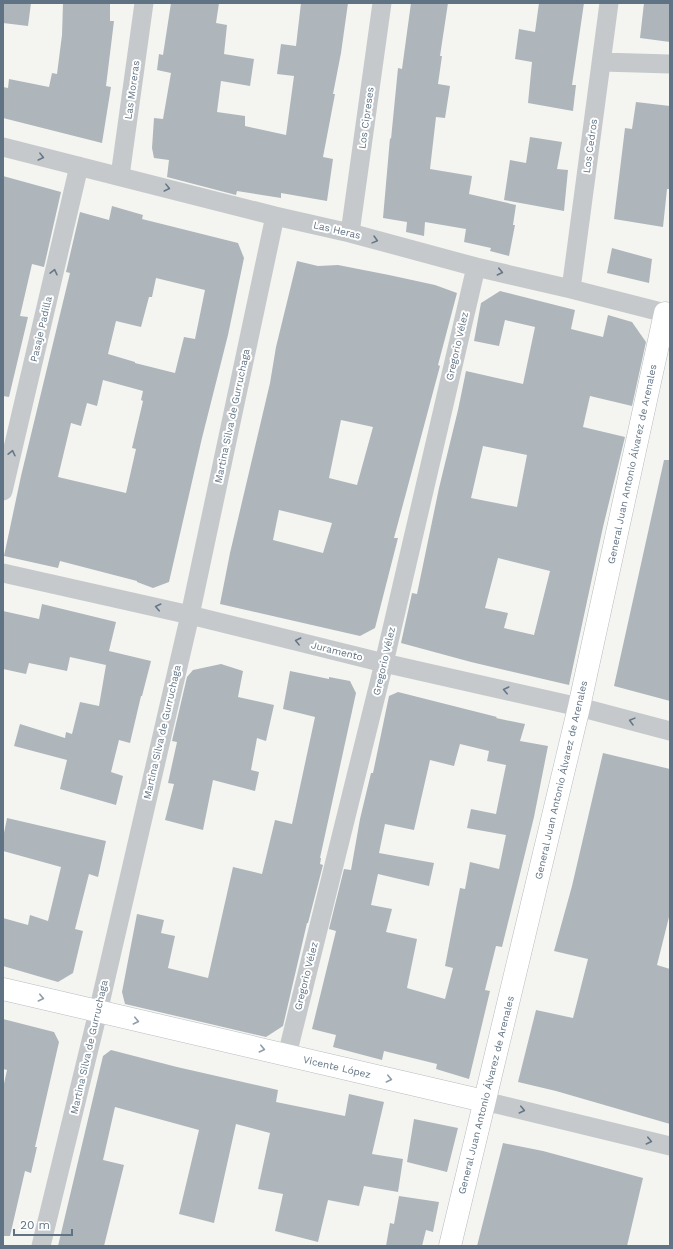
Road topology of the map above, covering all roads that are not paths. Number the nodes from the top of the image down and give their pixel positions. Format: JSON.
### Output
{"nodes":[{"id":1,"x":144,"y":3,"type":"edge"},
{"id":2,"x":382,"y":3,"type":"edge"},
{"id":3,"x":610,"y":3,"type":"edge"},
{"id":4,"x":602,"y":62,"type":"junction"},
{"id":5,"x":670,"y":64,"type":"edge"},
{"id":6,"x":3,"y":147,"type":"edge"},
{"id":7,"x":79,"y":166,"type":"junction"},
{"id":8,"x":120,"y":176,"type":"junction"},
{"id":9,"x":275,"y":216,"type":"junction"},
{"id":10,"x":350,"y":233,"type":"junction"},
{"id":11,"x":476,"y":267,"type":"junction"},
{"id":12,"x":571,"y":289,"type":"junction"},
{"id":13,"x":667,"y":313,"type":"edge"},
{"id":14,"x":3,"y":491,"type":"edge"},
{"id":15,"x":3,"y":573,"type":"edge"},
{"id":16,"x":190,"y":614,"type":"junction"},
{"id":17,"x":384,"y":663,"type":"junction"},
{"id":18,"x":579,"y":707,"type":"junction"},
{"id":19,"x":670,"y":731,"type":"edge"},
{"id":20,"x":3,"y":989,"type":"edge"},
{"id":21,"x":98,"y":1012,"type":"junction"},
{"id":22,"x":287,"y":1055,"type":"junction"},
{"id":23,"x":484,"y":1101,"type":"junction"},
{"id":24,"x":670,"y":1146,"type":"edge"},
{"id":25,"x":41,"y":1246,"type":"edge"},
{"id":26,"x":450,"y":1246,"type":"edge"}],
"edges":[{"from":1,"to":8,"type":"street","name":"Las Moreras"},
{"from":2,"to":10,"type":"street","name":"Los Cipreses"},
{"from":3,"to":4,"type":"street","name":"Los Cedros"},
{"from":4,"to":5,"type":"street"},
{"from":4,"to":12,"type":"street","name":"Los Cedros"},
{"from":6,"to":7,"type":"street","name":"Las Heras","one_way":true},
{"from":7,"to":8,"type":"street","name":"Las Heras"},
{"from":14,"to":7,"type":"street","name":"Pasaje Padilla","one_way":true},
{"from":8,"to":9,"type":"street","name":"Las Heras","one_way":true},
{"from":9,"to":10,"type":"street","name":"Las Heras"},
{"from":9,"to":16,"type":"street","name":"Martina Silva de Gurruchaga"},
{"from":10,"to":11,"type":"street","name":"Las Heras","one_way":true},
{"from":11,"to":12,"type":"street","name":"Las Heras","one_way":true},
{"from":11,"to":17,"type":"street","name":"Gregorio Vélez"},
{"from":12,"to":13,"type":"street","name":"Las Heras"},
{"from":13,"to":18,"type":"street","name":"General Juan Antonio Álvarez de Arenales"},
{"from":16,"to":15,"type":"street","name":"Juramento","one_way":true},
{"from":17,"to":16,"type":"street","name":"Juramento","one_way":true},
{"from":16,"to":21,"type":"street","name":"Martina Silva de Gurruchaga"},
{"from":18,"to":17,"type":"street","name":"Juramento","one_way":true},
{"from":17,"to":22,"type":"street","name":"Gregorio Vélez"},
{"from":19,"to":18,"type":"street","name":"Juramento","one_way":true},
{"from":18,"to":23,"type":"street","name":"General Juan Antonio Álvarez de Arenales"},
{"from":20,"to":21,"type":"street","name":"Vicente López","one_way":true},
{"from":21,"to":22,"type":"street","name":"Vicente López","one_way":true},
{"from":21,"to":25,"type":"street","name":"Martina Silva de Gurruchaga"},
{"from":22,"to":23,"type":"street","name":"Vicente López","one_way":true},
{"from":23,"to":24,"type":"street","name":"Vicente López","one_way":true},
{"from":23,"to":26,"type":"street","name":"General Juan Antonio Álvarez de Arenales"}]}
